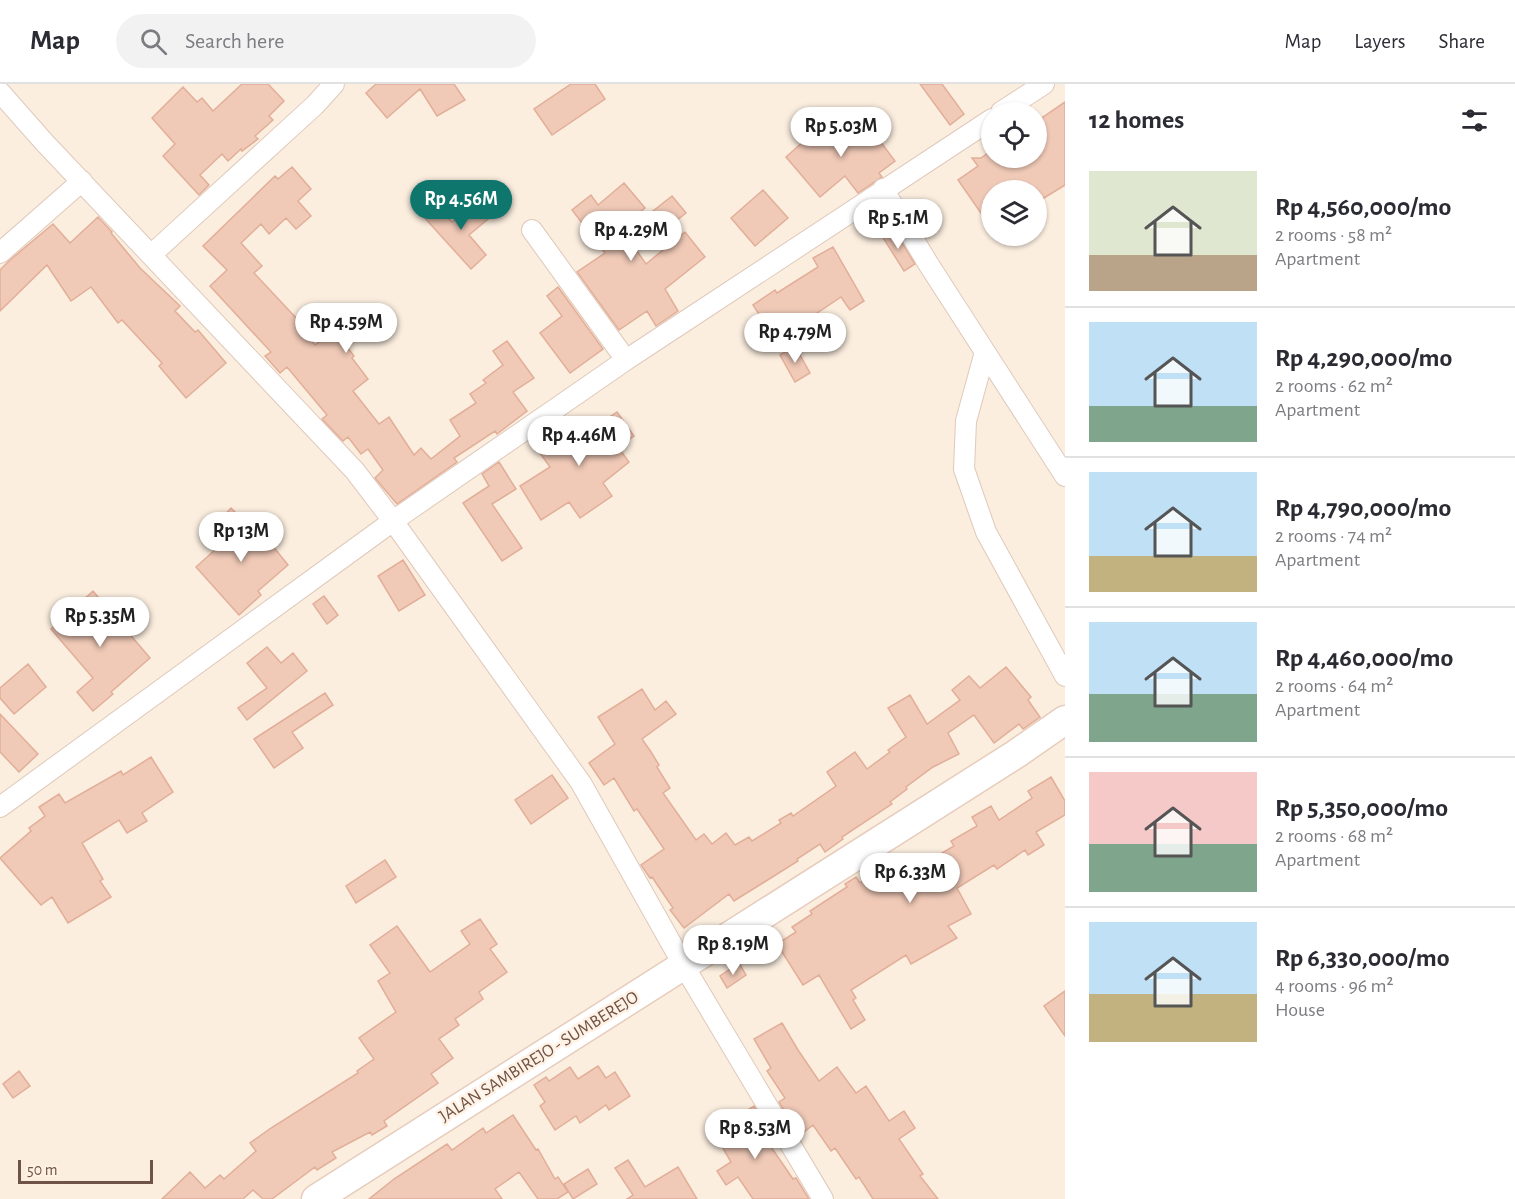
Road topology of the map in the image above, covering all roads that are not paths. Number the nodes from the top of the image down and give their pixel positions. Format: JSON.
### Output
{"nodes":[{"id":1,"x":334,"y":84,"type":"edge"},
{"id":2,"x":1044,"y":84,"type":"edge"},
{"id":3,"x":0,"y":92,"type":"edge"},
{"id":4,"x":1016,"y":102,"type":"edge"},
{"id":5,"x":981,"y":125,"type":"edge"},
{"id":6,"x":82,"y":181,"type":"junction"},
{"id":7,"x":883,"y":189,"type":"junction"},
{"id":8,"x":532,"y":230,"type":"dead end"},
{"id":9,"x":0,"y":253,"type":"edge"},
{"id":10,"x":151,"y":255,"type":"junction"},
{"id":11,"x":985,"y":352,"type":"junction"},
{"id":12,"x":626,"y":360,"type":"junction"},
{"id":13,"x":1065,"y":476,"type":"edge"},
{"id":14,"x":393,"y":521,"type":"junction"},
{"id":15,"x":1065,"y":676,"type":"edge"},
{"id":16,"x":1065,"y":720,"type":"edge"},
{"id":17,"x":0,"y":807,"type":"edge"},
{"id":18,"x":684,"y":966,"type":"junction"},
{"id":19,"x":316,"y":1199,"type":"edge"},
{"id":20,"x":823,"y":1199,"type":"edge"}],
"edges":[{"from":1,"to":10,"type":"street"},
{"from":2,"to":4,"type":"street"},
{"from":3,"to":6,"type":"street"},
{"from":5,"to":7,"type":"street"},
{"from":6,"to":9,"type":"street"},
{"from":6,"to":10,"type":"street"},
{"from":7,"to":11,"type":"street"},
{"from":7,"to":12,"type":"street"},
{"from":8,"to":12,"type":"street"},
{"from":10,"to":14,"type":"street"},
{"from":11,"to":13,"type":"street"},
{"from":11,"to":15,"type":"street"},
{"from":12,"to":14,"type":"street"},
{"from":14,"to":17,"type":"street"},
{"from":14,"to":18,"type":"street"},
{"from":16,"to":18,"type":"main road","name":"JALAN SAMBIREJO - SUMBEREJO"},
{"from":18,"to":19,"type":"main road","name":"JALAN SAMBIREJO - SUMBEREJO"},
{"from":18,"to":20,"type":"street"}]}
